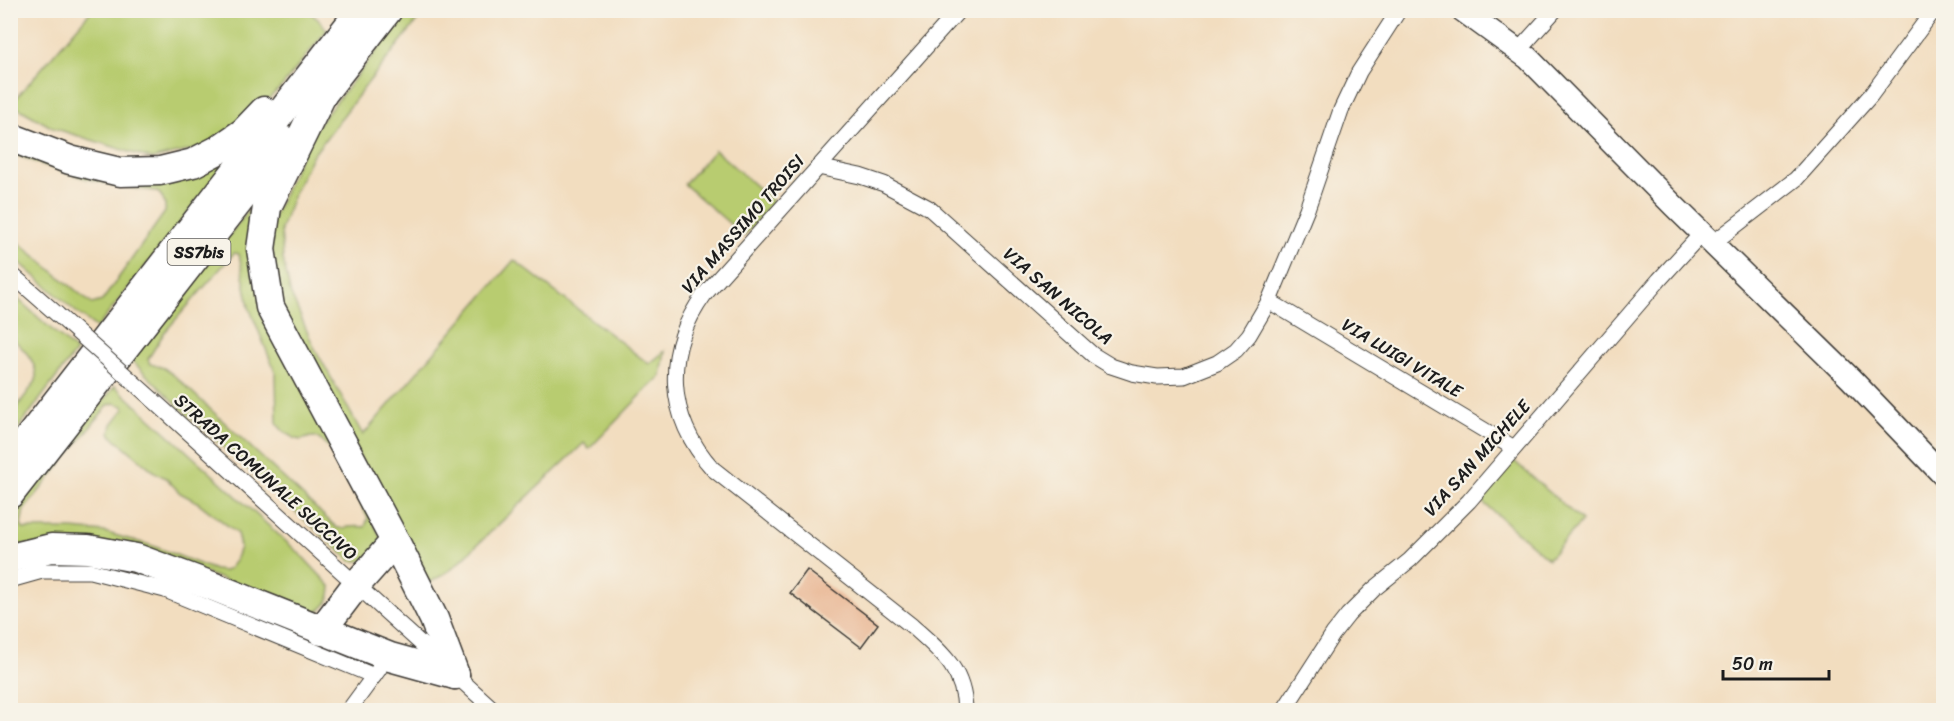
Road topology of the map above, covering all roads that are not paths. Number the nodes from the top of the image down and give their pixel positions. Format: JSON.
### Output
{"nodes":[{"id":1,"x":361,"y":10,"type":"edge"},
{"id":2,"x":388,"y":10,"type":"edge"},
{"id":3,"x":959,"y":10,"type":"edge"},
{"id":4,"x":1399,"y":10,"type":"edge"},
{"id":5,"x":1462,"y":10,"type":"edge"},
{"id":6,"x":1555,"y":10,"type":"edge"},
{"id":7,"x":1934,"y":10,"type":"edge"},
{"id":8,"x":1518,"y":51,"type":"junction"},
{"id":9,"x":327,"y":53,"type":"junction"},
{"id":10,"x":322,"y":95,"type":"junction"},
{"id":11,"x":10,"y":137,"type":"edge"},
{"id":12,"x":818,"y":167,"type":"junction"},
{"id":13,"x":1708,"y":238,"type":"junction"},
{"id":14,"x":10,"y":273,"type":"edge"},
{"id":15,"x":1269,"y":302,"type":"junction"},
{"id":16,"x":1514,"y":448,"type":"junction"},
{"id":17,"x":10,"y":462,"type":"edge"},
{"id":18,"x":1944,"y":476,"type":"edge"},
{"id":19,"x":10,"y":494,"type":"edge"},
{"id":20,"x":396,"y":541,"type":"junction"},
{"id":21,"x":10,"y":558,"type":"edge"},
{"id":22,"x":10,"y":580,"type":"edge"},
{"id":23,"x":356,"y":585,"type":"junction"},
{"id":24,"x":321,"y":631,"type":"junction"},
{"id":25,"x":382,"y":667,"type":"junction"},
{"id":26,"x":454,"y":675,"type":"junction"},
{"id":27,"x":350,"y":711,"type":"edge"},
{"id":28,"x":494,"y":711,"type":"edge"},
{"id":29,"x":965,"y":711,"type":"edge"},
{"id":30,"x":1284,"y":711,"type":"edge"}],
"edges":[{"from":1,"to":9,"type":"highway","number":"SS7bis"},
{"from":2,"to":10,"type":"highway","number":"SS7bis"},
{"from":3,"to":12,"type":"street","name":"VIA MASSIMO TROISI"},
{"from":4,"to":15,"type":"street","name":"VIA SAN NICOLA"},
{"from":5,"to":8,"type":"main road"},
{"from":6,"to":8,"type":"street"},
{"from":7,"to":13,"type":"street","name":"VIA SAN MICHELE"},
{"from":8,"to":13,"type":"main road"},
{"from":9,"to":11,"type":"highway"},
{"from":9,"to":17,"type":"highway","number":"SS7bis"},
{"from":10,"to":19,"type":"highway","number":"SS7bis"},
{"from":10,"to":20,"type":"highway"},
{"from":12,"to":15,"type":"street","name":"VIA SAN NICOLA"},
{"from":12,"to":29,"type":"street","name":"VIA MASSIMO TROISI"},
{"from":13,"to":16,"type":"street","name":"VIA SAN MICHELE"},
{"from":13,"to":18,"type":"main road"},
{"from":14,"to":23,"type":"street","name":"STRADA COMUNALE SUCCIVO","bridge":true},
{"from":15,"to":16,"type":"street","name":"VIA LUIGI VITALE"},
{"from":16,"to":30,"type":"street","name":"VIA SAN MICHELE"},
{"from":20,"to":23,"type":"highway"},
{"from":20,"to":26,"type":"highway"},
{"from":21,"to":24,"type":"highway"},
{"from":22,"to":25,"type":"street"},
{"from":23,"to":24,"type":"highway"},
{"from":23,"to":26,"type":"street","name":"STRADA COMUNALE SUCCIVO"},
{"from":24,"to":25,"type":"highway"},
{"from":25,"to":26,"type":"highway"},
{"from":25,"to":27,"type":"street"},
{"from":26,"to":28,"type":"street","name":"STRADA COMUNALE SUCCIVO"}]}
